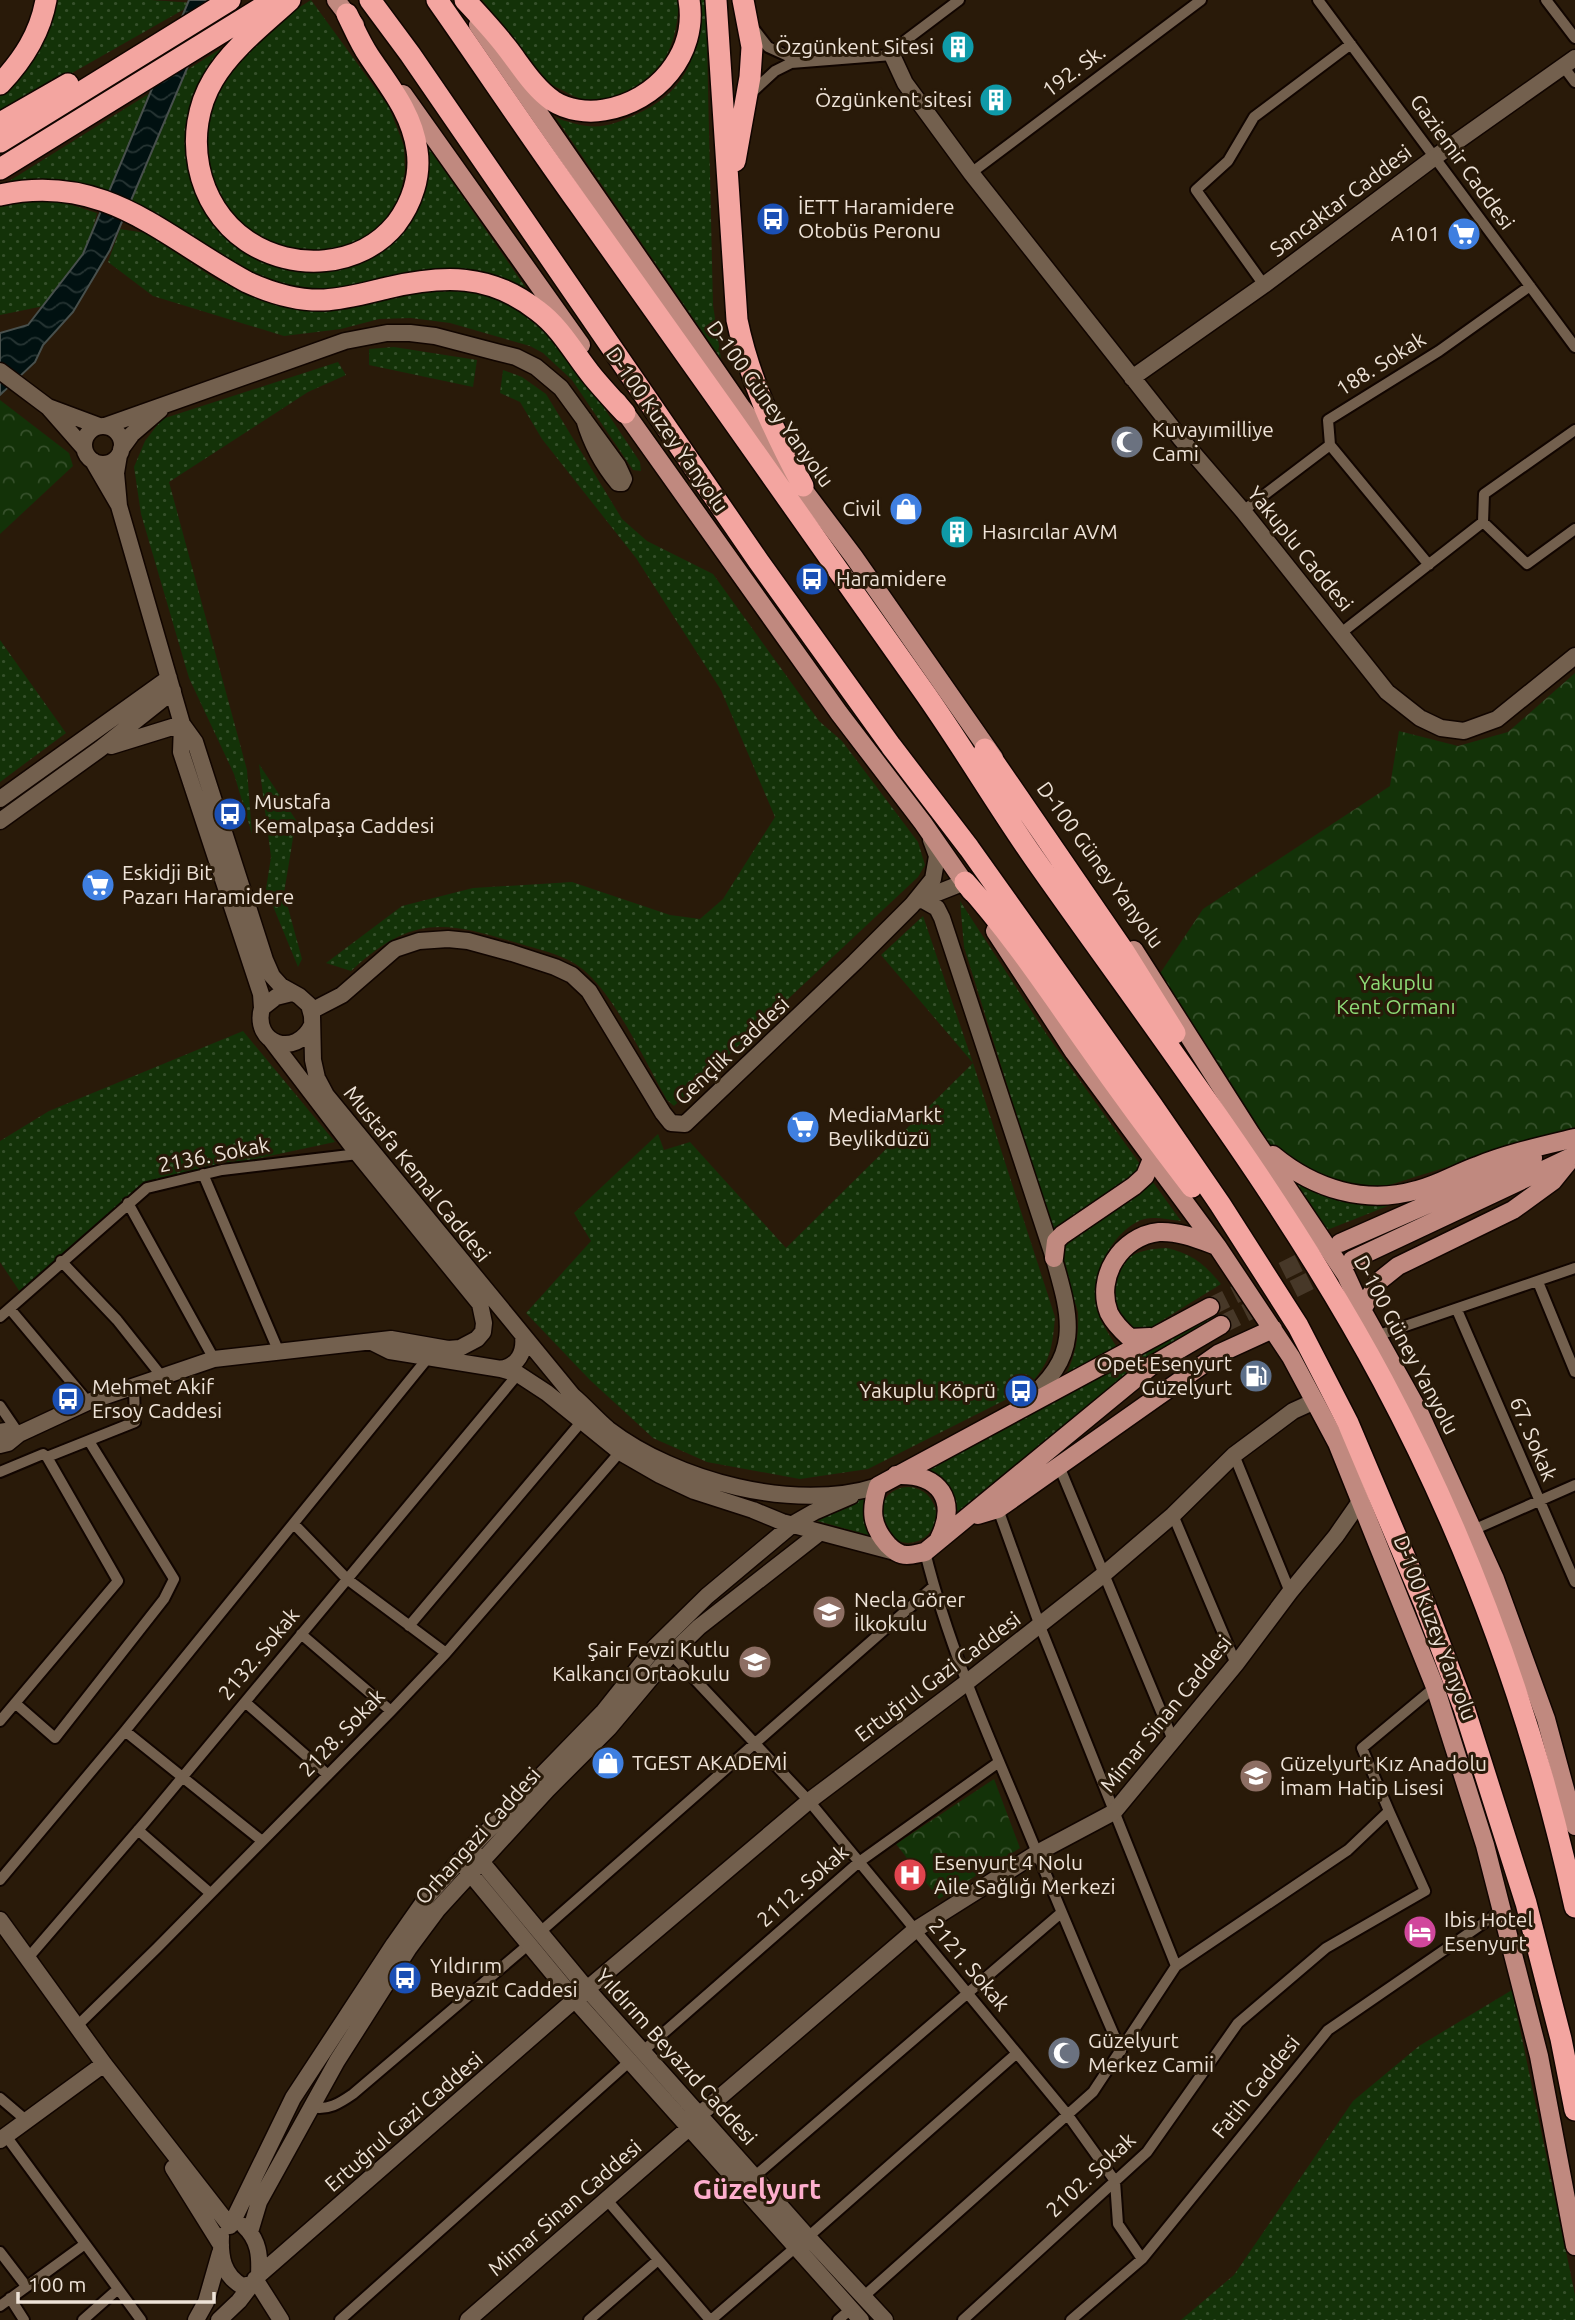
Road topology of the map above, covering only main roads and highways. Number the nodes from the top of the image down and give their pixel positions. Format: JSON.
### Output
{"nodes":[{"id":1,"x":46,"y":0,"type":"edge"},
{"id":2,"x":230,"y":0,"type":"edge"},
{"id":3,"x":274,"y":0,"type":"edge"},
{"id":4,"x":290,"y":0,"type":"edge"},
{"id":5,"x":370,"y":0,"type":"edge"},
{"id":6,"x":437,"y":0,"type":"edge"},
{"id":7,"x":463,"y":0,"type":"edge"},
{"id":8,"x":689,"y":0,"type":"edge"},
{"id":9,"x":716,"y":0,"type":"edge"},
{"id":10,"x":341,"y":7,"type":"edge"},
{"id":11,"x":746,"y":10,"type":"edge"},
{"id":12,"x":162,"y":40,"type":"junction"},
{"id":13,"x":892,"y":55,"type":"road end"},
{"id":14,"x":1569,"y":62,"type":"edge"},
{"id":15,"x":0,"y":84,"type":"edge"},
{"id":16,"x":0,"y":123,"type":"edge"},
{"id":17,"x":0,"y":142,"type":"edge"},
{"id":18,"x":0,"y":169,"type":"edge"},
{"id":19,"x":0,"y":195,"type":"edge"},
{"id":20,"x":731,"y":244,"type":"junction"},
{"id":21,"x":0,"y":371,"type":"edge"},
{"id":22,"x":1132,"y":378,"type":"junction"},
{"id":23,"x":165,"y":406,"type":"junction"},
{"id":24,"x":48,"y":407,"type":"junction"},
{"id":25,"x":625,"y":413,"type":"junction"},
{"id":26,"x":584,"y":419,"type":"dead end"},
{"id":27,"x":102,"y":426,"type":"junction"},
{"id":28,"x":120,"y":452,"type":"junction"},
{"id":29,"x":88,"y":454,"type":"junction"},
{"id":30,"x":803,"y":486,"type":"junction"},
{"id":31,"x":119,"y":506,"type":"junction"},
{"id":32,"x":1575,"y":656,"type":"edge"},
{"id":33,"x":171,"y":684,"type":"junction"},
{"id":34,"x":182,"y":724,"type":"junction"},
{"id":35,"x":985,"y":748,"type":"junction"},
{"id":36,"x":100,"y":750,"type":"junction"},
{"id":37,"x":0,"y":799,"type":"edge"},
{"id":38,"x":0,"y":821,"type":"edge"},
{"id":39,"x":923,"y":823,"type":"junction"},
{"id":40,"x":965,"y":882,"type":"junction"},
{"id":41,"x":917,"y":902,"type":"junction"},
{"id":42,"x":292,"y":993,"type":"junction"},
{"id":43,"x":262,"y":1008,"type":"junction"},
{"id":44,"x":311,"y":1018,"type":"junction"},
{"id":45,"x":271,"y":1040,"type":"junction"},
{"id":46,"x":1229,"y":1133,"type":"junction"},
{"id":47,"x":1251,"y":1134,"type":"junction"},
{"id":48,"x":1575,"y":1150,"type":"edge"},
{"id":49,"x":1152,"y":1159,"type":"junction"},
{"id":50,"x":1340,"y":1243,"type":"tunnel mouth"},
{"id":51,"x":1217,"y":1246,"type":"junction"},
{"id":52,"x":1054,"y":1258,"type":"junction"},
{"id":53,"x":1352,"y":1260,"type":"tunnel mouth"},
{"id":54,"x":1265,"y":1274,"type":"junction"},
{"id":55,"x":1210,"y":1307,"type":"tunnel mouth"},
{"id":56,"x":1362,"y":1310,"type":"junction"},
{"id":57,"x":1221,"y":1325,"type":"tunnel mouth"},
{"id":58,"x":1273,"y":1329,"type":"junction"},
{"id":59,"x":520,"y":1332,"type":"junction"},
{"id":60,"x":480,"y":1336,"type":"junction"},
{"id":61,"x":1157,"y":1336,"type":"junction"},
{"id":62,"x":372,"y":1342,"type":"junction"},
{"id":63,"x":483,"y":1366,"type":"junction"},
{"id":64,"x":501,"y":1368,"type":"junction"},
{"id":65,"x":1315,"y":1401,"type":"junction"},
{"id":66,"x":1007,"y":1416,"type":"junction"},
{"id":67,"x":0,"y":1432,"type":"edge"},
{"id":68,"x":19,"y":1434,"type":"junction"},
{"id":69,"x":0,"y":1445,"type":"edge"},
{"id":70,"x":896,"y":1475,"type":"junction"},
{"id":71,"x":878,"y":1486,"type":"junction"},
{"id":72,"x":859,"y":1492,"type":"junction"},
{"id":73,"x":1361,"y":1500,"type":"junction"},
{"id":74,"x":968,"y":1518,"type":"junction"},
{"id":75,"x":793,"y":1524,"type":"junction"},
{"id":76,"x":818,"y":1534,"type":"junction"},
{"id":77,"x":931,"y":1547,"type":"junction"},
{"id":78,"x":895,"y":1552,"type":"junction"},
{"id":79,"x":1574,"y":1818,"type":"edge"},
{"id":80,"x":470,"y":1860,"type":"junction"},
{"id":81,"x":1575,"y":1907,"type":"edge"},
{"id":82,"x":0,"y":1920,"type":"edge"},
{"id":83,"x":581,"y":1995,"type":"junction"},
{"id":84,"x":104,"y":2064,"type":"junction"},
{"id":85,"x":1575,"y":2110,"type":"edge"},
{"id":86,"x":694,"y":2121,"type":"junction"},
{"id":87,"x":3,"y":2138,"type":"edge"},
{"id":88,"x":231,"y":2226,"type":"junction"},
{"id":89,"x":250,"y":2232,"type":"junction"},
{"id":90,"x":802,"y":2242,"type":"junction"},
{"id":91,"x":1575,"y":2246,"type":"edge"},
{"id":92,"x":221,"y":2248,"type":"junction"},
{"id":93,"x":255,"y":2280,"type":"junction"},
{"id":94,"x":858,"y":2309,"type":"edge"},
{"id":95,"x":471,"y":2319,"type":"edge"},
{"id":96,"x":196,"y":2320,"type":"edge"},
{"id":97,"x":219,"y":2320,"type":"edge"},
{"id":98,"x":281,"y":2320,"type":"edge"},
{"id":99,"x":885,"y":2320,"type":"edge"}],
"edges":[{"from":1,"to":15,"type":"highway"},
{"from":2,"to":12,"type":"highway"},
{"from":3,"to":18,"type":"highway"},
{"from":4,"to":10,"type":"highway"},
{"from":5,"to":54,"type":"highway"},
{"from":6,"to":46,"type":"highway"},
{"from":7,"to":8,"type":"highway"},
{"from":7,"to":30,"type":"main road","name":"D-100 Güney Yanyolu"},
{"from":9,"to":20,"type":"highway"},
{"from":10,"to":25,"type":"main road","name":"D-100 Kuzey Yanyolu"},
{"from":11,"to":20,"type":"highway"},
{"from":12,"to":16,"type":"highway"},
{"from":12,"to":17,"type":"highway"},
{"from":13,"to":22,"type":"main road","name":"Yakuplu Caddesi"},
{"from":14,"to":22,"type":"main road","name":"Sancaktar Caddesi"},
{"from":19,"to":25,"type":"highway"},
{"from":20,"to":30,"type":"highway"},
{"from":21,"to":24,"type":"main road"},
{"from":22,"to":32,"type":"main road","name":"Yakuplu Caddesi"},
{"from":23,"to":26,"type":"main road"},
{"from":23,"to":27,"type":"main road"},
{"from":23,"to":28,"type":"main road"},
{"from":24,"to":27,"type":"main road"},
{"from":24,"to":29,"type":"main road"},
{"from":25,"to":39,"type":"main road","name":"D-100 Kuzey Yanyolu"},
{"from":27,"to":28,"type":"main road"},
{"from":27,"to":29,"type":"main road"},
{"from":28,"to":29,"type":"main road"},
{"from":28,"to":31,"type":"main road"},
{"from":29,"to":31,"type":"main road"},
{"from":30,"to":35,"type":"main road","name":"D-100 Güney Yanyolu"},
{"from":31,"to":33,"type":"main road"},
{"from":33,"to":34,"type":"main road"},
{"from":33,"to":36,"type":"main road"},
{"from":33,"to":37,"type":"main road"},
{"from":34,"to":36,"type":"main road"},
{"from":34,"to":42,"type":"main road"},
{"from":34,"to":43,"type":"main road"},
{"from":35,"to":46,"type":"highway"},
{"from":35,"to":47,"type":"main road","name":"D-100 Güney Yanyolu"},
{"from":36,"to":38,"type":"main road"},
{"from":39,"to":40,"type":"main road","name":"D-100 Kuzey Yanyolu"},
{"from":39,"to":41,"type":"main road","name":"Gençlik Caddesi"},
{"from":40,"to":41,"type":"main road"},
{"from":40,"to":49,"type":"main road","name":"D-100 Kuzey Yanyolu"},
{"from":40,"to":54,"type":"highway"},
{"from":41,"to":44,"type":"main road","name":"Gençlik Caddesi"},
{"from":41,"to":52,"type":"main road"},
{"from":42,"to":43,"type":"main road"},
{"from":42,"to":44,"type":"main road"},
{"from":43,"to":45,"type":"main road"},
{"from":44,"to":45,"type":"main road"},
{"from":44,"to":59,"type":"main road","name":"Mustafa Kemal Caddesi"},
{"from":45,"to":60,"type":"main road","name":"Mustafa Kemal Caddesi"},
{"from":46,"to":81,"type":"highway"},
{"from":47,"to":48,"type":"main road"},
{"from":47,"to":56,"type":"main road","name":"D-100 Güney Yanyolu"},
{"from":48,"to":50,"type":"main road"},
{"from":48,"to":53,"type":"main road"},
{"from":48,"to":56,"type":"main road"},
{"from":49,"to":51,"type":"main road","name":"D-100 Kuzey Yanyolu"},
{"from":49,"to":52,"type":"main road"},
{"from":51,"to":58,"type":"main road","name":"D-100 Kuzey Yanyolu"},
{"from":51,"to":61,"type":"main road"},
{"from":52,"to":66,"type":"main road"},
{"from":54,"to":85,"type":"highway"},
{"from":55,"to":61,"type":"main road"},
{"from":56,"to":79,"type":"main road","name":"D-100 Güney Yanyolu"},
{"from":57,"to":74,"type":"main road"},
{"from":58,"to":65,"type":"main road","name":"D-100 Kuzey Yanyolu"},
{"from":58,"to":74,"type":"main road"},
{"from":59,"to":60,"type":"main road"},
{"from":59,"to":64,"type":"main road"},
{"from":59,"to":72,"type":"main road"},
{"from":60,"to":62,"type":"main road"},
{"from":60,"to":63,"type":"main road"},
{"from":61,"to":66,"type":"main road"},
{"from":62,"to":63,"type":"main road"},
{"from":62,"to":68,"type":"main road"},
{"from":63,"to":64,"type":"main road"},
{"from":64,"to":75,"type":"main road"},
{"from":65,"to":73,"type":"main road","name":"D-100 Kuzey Yanyolu"},
{"from":65,"to":83,"type":"main road","name":"Ertuğrul Gazi Caddesi"},
{"from":66,"to":70,"type":"main road"},
{"from":67,"to":68,"type":"main road"},
{"from":68,"to":69,"type":"main road"},
{"from":70,"to":71,"type":"main road"},
{"from":70,"to":77,"type":"main road"},
{"from":71,"to":72,"type":"main road"},
{"from":71,"to":78,"type":"main road"},
{"from":72,"to":75,"type":"main road"},
{"from":73,"to":86,"type":"main road","name":"Mimar Sinan Caddesi"},
{"from":73,"to":91,"type":"main road","name":"D-100 Kuzey Yanyolu"},
{"from":74,"to":77,"type":"main road"},
{"from":75,"to":76,"type":"main road"},
{"from":75,"to":80,"type":"main road"},
{"from":76,"to":78,"type":"main road"},
{"from":76,"to":80,"type":"main road","name":"Orhangazi Caddesi"},
{"from":77,"to":78,"type":"main road"},
{"from":80,"to":83,"type":"main road","name":"Yıldırım Beyazıd Caddesi"},
{"from":80,"to":88,"type":"main road"},
{"from":80,"to":89,"type":"main road","name":"Orhangazi Caddesi"},
{"from":82,"to":84,"type":"main road"},
{"from":83,"to":86,"type":"main road","name":"Yıldırım Beyazıd Caddesi"},
{"from":83,"to":93,"type":"main road","name":"Ertuğrul Gazi Caddesi"},
{"from":84,"to":87,"type":"main road"},
{"from":84,"to":88,"type":"main road"},
{"from":84,"to":92,"type":"main road"},
{"from":86,"to":90,"type":"main road","name":"Yıldırım Beyazıd Caddesi"},
{"from":86,"to":90,"type":"main road","name":"Yıldırım Beyazıd Caddesi"},
{"from":86,"to":95,"type":"main road","name":"Mimar Sinan Caddesi"},
{"from":88,"to":89,"type":"main road"},
{"from":88,"to":92,"type":"main road"},
{"from":89,"to":93,"type":"main road"},
{"from":90,"to":94,"type":"main road","name":"Yıldırım Beyazıd Caddesi"},
{"from":92,"to":93,"type":"main road"},
{"from":92,"to":96,"type":"main road"},
{"from":93,"to":97,"type":"main road","name":"Ertuğrul Gazi Caddesi"},
{"from":93,"to":98,"type":"main road"},
{"from":94,"to":99,"type":"main road","name":"Yıldırım Beyazıd Caddesi"}]}
